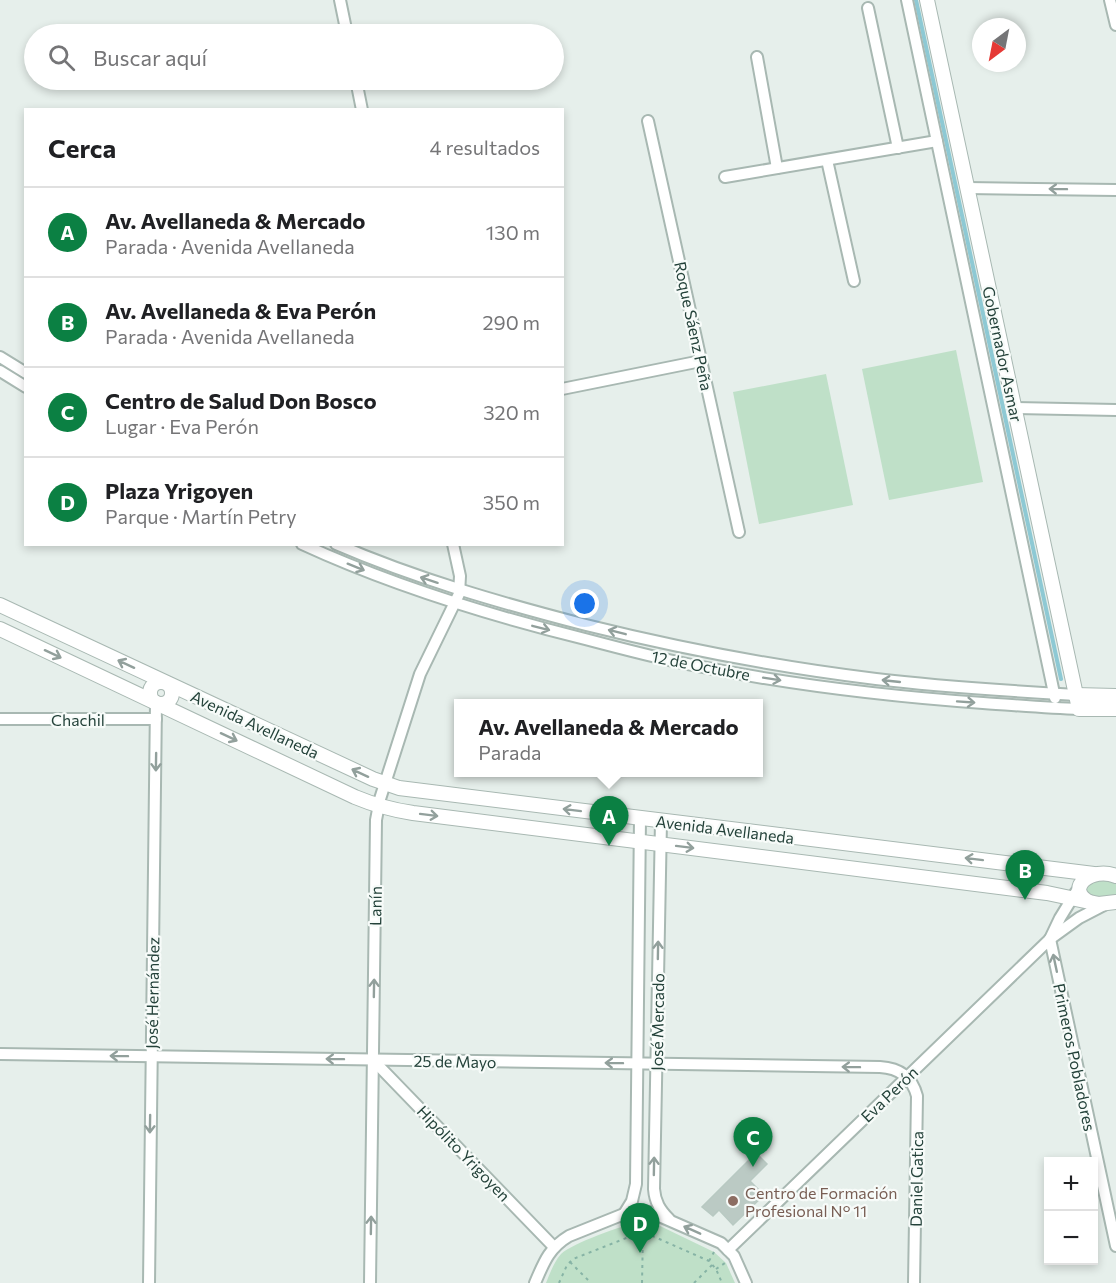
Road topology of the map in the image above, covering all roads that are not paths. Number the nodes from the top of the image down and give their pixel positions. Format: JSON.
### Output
{"nodes":[{"id":1,"x":340,"y":0,"type":"edge"},
{"id":2,"x":906,"y":0,"type":"edge"},
{"id":3,"x":927,"y":0,"type":"edge"},
{"id":4,"x":1110,"y":0,"type":"edge"},
{"id":5,"x":868,"y":8,"type":"dead end"},
{"id":6,"x":345,"y":24,"type":"edge"},
{"id":7,"x":1116,"y":26,"type":"edge"},
{"id":8,"x":757,"y":57,"type":"dead end"},
{"id":9,"x":358,"y":90,"type":"edge"},
{"id":10,"x":362,"y":108,"type":"edge"},
{"id":11,"x":648,"y":121,"type":"dead end"},
{"id":12,"x":937,"y":141,"type":"junction"},
{"id":13,"x":898,"y":148,"type":"junction"},
{"id":14,"x":827,"y":160,"type":"junction"},
{"id":15,"x":777,"y":168,"type":"junction"},
{"id":16,"x":725,"y":177,"type":"dead end"},
{"id":17,"x":967,"y":188,"type":"junction"},
{"id":18,"x":1116,"y":190,"type":"edge"},
{"id":19,"x":854,"y":281,"type":"dead end"},
{"id":20,"x":0,"y":357,"type":"edge"},
{"id":21,"x":701,"y":361,"type":"junction"},
{"id":22,"x":0,"y":371,"type":"edge"},
{"id":23,"x":24,"y":372,"type":"edge"},
{"id":24,"x":24,"y":386,"type":"edge"},
{"id":25,"x":564,"y":389,"type":"edge"},
{"id":26,"x":1014,"y":408,"type":"junction"},
{"id":27,"x":1116,"y":410,"type":"edge"},
{"id":28,"x":739,"y":532,"type":"dead end"},
{"id":29,"x":307,"y":546,"type":"edge"},
{"id":30,"x":341,"y":546,"type":"edge"},
{"id":31,"x":453,"y":546,"type":"edge"},
{"id":32,"x":460,"y":590,"type":"junction"},
{"id":33,"x":455,"y":603,"type":"junction"},
{"id":34,"x":0,"y":605,"type":"edge"},
{"id":35,"x":0,"y":629,"type":"edge"},
{"id":36,"x":165,"y":682,"type":"junction"},
{"id":37,"x":1054,"y":693,"type":"junction"},
{"id":38,"x":1116,"y":696,"type":"edge"},
{"id":39,"x":1077,"y":702,"type":"junction"},
{"id":40,"x":156,"y":703,"type":"junction"},
{"id":41,"x":1058,"y":708,"type":"junction"},
{"id":42,"x":1116,"y":710,"type":"edge"},
{"id":43,"x":0,"y":719,"type":"edge"},
{"id":44,"x":156,"y":719,"type":"junction"},
{"id":45,"x":385,"y":784,"type":"junction"},
{"id":46,"x":379,"y":806,"type":"junction"},
{"id":47,"x":640,"y":818,"type":"junction"},
{"id":48,"x":661,"y":821,"type":"junction"},
{"id":49,"x":640,"y":842,"type":"junction"},
{"id":50,"x":660,"y":844,"type":"junction"},
{"id":51,"x":1094,"y":874,"type":"junction"},
{"id":52,"x":1116,"y":876,"type":"edge"},
{"id":53,"x":1082,"y":882,"type":"junction"},
{"id":54,"x":1072,"y":897,"type":"junction"},
{"id":55,"x":1089,"y":902,"type":"junction"},
{"id":56,"x":1113,"y":904,"type":"edge"},
{"id":57,"x":1050,"y":939,"type":"junction"},
{"id":58,"x":0,"y":1054,"type":"edge"},
{"id":59,"x":151,"y":1056,"type":"junction"},
{"id":60,"x":373,"y":1060,"type":"junction"},
{"id":61,"x":637,"y":1064,"type":"junction"},
{"id":62,"x":656,"y":1064,"type":"junction"},
{"id":63,"x":907,"y":1077,"type":"junction"},
{"id":64,"x":624,"y":1214,"type":"junction"},
{"id":65,"x":669,"y":1219,"type":"junction"},
{"id":66,"x":1116,"y":1246,"type":"edge"},
{"id":67,"x":554,"y":1247,"type":"junction"},
{"id":68,"x":728,"y":1250,"type":"junction"},
{"id":69,"x":148,"y":1283,"type":"edge"},
{"id":70,"x":370,"y":1283,"type":"edge"},
{"id":71,"x":535,"y":1283,"type":"edge"},
{"id":72,"x":746,"y":1283,"type":"edge"},
{"id":73,"x":915,"y":1283,"type":"edge"}],
"edges":[{"from":1,"to":6,"type":"street"},
{"from":2,"to":12,"type":"street","name":"Gobernador Asmar"},
{"from":3,"to":17,"type":"street","name":"Gobernador Asmar"},
{"from":4,"to":7,"type":"street"},
{"from":5,"to":13,"type":"street"},
{"from":8,"to":15,"type":"street"},
{"from":9,"to":10,"type":"street"},
{"from":11,"to":21,"type":"street","name":"Roque Sáenz Peña"},
{"from":12,"to":13,"type":"street"},
{"from":12,"to":37,"type":"street","name":"Gobernador Asmar"},
{"from":13,"to":14,"type":"street"},
{"from":14,"to":15,"type":"street"},
{"from":14,"to":19,"type":"street"},
{"from":15,"to":16,"type":"street"},
{"from":18,"to":17,"type":"street","one_way":true},
{"from":17,"to":26,"type":"street","name":"Gobernador Asmar"},
{"from":20,"to":23,"type":"street"},
{"from":21,"to":25,"type":"street"},
{"from":21,"to":28,"type":"street","name":"Roque Sáenz Peña"},
{"from":22,"to":24,"type":"street"},
{"from":26,"to":27,"type":"street"},
{"from":26,"to":39,"type":"street","name":"Gobernador Asmar"},
{"from":29,"to":33,"type":"street","name":"12 de Octubre","one_way":true},
{"from":32,"to":30,"type":"street","name":"12 de Octubre","one_way":true},
{"from":31,"to":32,"type":"street","name":"Lanín"},
{"from":32,"to":33,"type":"street","name":"Lanín"},
{"from":37,"to":32,"type":"street","name":"12 de Octubre","one_way":true},
{"from":33,"to":41,"type":"street","name":"12 de Octubre","one_way":true},
{"from":33,"to":45,"type":"street","name":"Lanín"},
{"from":36,"to":34,"type":"street","name":"Avenida Avellaneda","one_way":true},
{"from":35,"to":40,"type":"street","name":"Avenida Avellaneda","one_way":true},
{"from":36,"to":40,"type":"street","name":"José Hernández"},
{"from":45,"to":36,"type":"street","name":"Avenida Avellaneda","one_way":true},
{"from":37,"to":39,"type":"street","name":"12 de Octubre"},
{"from":37,"to":41,"type":"street","name":"Gobernador Asmar"},
{"from":38,"to":39,"type":"street","name":"12 de Octubre"},
{"from":39,"to":41,"type":"street","name":"12 de Octubre"},
{"from":39,"to":42,"type":"street","name":"12 de Octubre"},
{"from":40,"to":44,"type":"street","name":"José Hernández"},
{"from":40,"to":46,"type":"street","name":"Avenida Avellaneda","one_way":true},
{"from":43,"to":44,"type":"street","name":"Chachil"},
{"from":44,"to":59,"type":"street","name":"José Hernández","one_way":true},
{"from":45,"to":46,"type":"street","name":"Lanín"},
{"from":47,"to":45,"type":"street","name":"Avenida Avellaneda","one_way":true},
{"from":46,"to":49,"type":"street","name":"Avenida Avellaneda","one_way":true},
{"from":60,"to":46,"type":"street","name":"Lanín","one_way":true},
{"from":47,"to":48,"type":"street","name":"Avenida Avellaneda"},
{"from":47,"to":49,"type":"street","name":"José Mercado"},
{"from":48,"to":50,"type":"street","name":"José Mercado"},
{"from":51,"to":48,"type":"street","name":"Avenida Avellaneda","one_way":true},
{"from":49,"to":50,"type":"street","name":"Avenida Avellaneda"},
{"from":49,"to":61,"type":"street","name":"José Mercado"},
{"from":50,"to":54,"type":"street","name":"Avenida Avellaneda","one_way":true},
{"from":62,"to":50,"type":"street","name":"José Mercado","one_way":true},
{"from":51,"to":52,"type":"street","name":"Avenida Avellaneda"},
{"from":51,"to":53,"type":"street"},
{"from":53,"to":54,"type":"street","name":"Eva Perón"},
{"from":53,"to":55,"type":"street"},
{"from":54,"to":55,"type":"street","name":"Avenida Avellaneda"},
{"from":54,"to":57,"type":"street","name":"Eva Perón"},
{"from":55,"to":56,"type":"street","name":"Avenida Avellaneda"},
{"from":56,"to":57,"type":"street","name":"Eva Perón"},
{"from":57,"to":63,"type":"street","name":"Eva Perón"},
{"from":66,"to":57,"type":"street","name":"Primeros Pobladores","one_way":true},
{"from":59,"to":58,"type":"street","name":"25 de Mayo","one_way":true},
{"from":60,"to":59,"type":"street","name":"25 de Mayo","one_way":true},
{"from":59,"to":69,"type":"street","name":"José Hernández","one_way":true},
{"from":61,"to":60,"type":"street","name":"25 de Mayo","one_way":true},
{"from":60,"to":67,"type":"street","name":"Hipólito Yrigoyen"},
{"from":70,"to":60,"type":"street","name":"Lanín","one_way":true},
{"from":61,"to":62,"type":"street","name":"25 de Mayo"},
{"from":61,"to":64,"type":"street","name":"José Mercado"},
{"from":63,"to":62,"type":"street","name":"25 de Mayo","one_way":true},
{"from":65,"to":62,"type":"street","name":"José Mercado","one_way":true},
{"from":63,"to":68,"type":"street","name":"Eva Perón"},
{"from":63,"to":73,"type":"street","name":"Daniel Gatica"},
{"from":64,"to":65,"type":"street"},
{"from":64,"to":67,"type":"street"},
{"from":68,"to":65,"type":"street","one_way":true},
{"from":67,"to":71,"type":"street"},
{"from":68,"to":72,"type":"street"}]}
